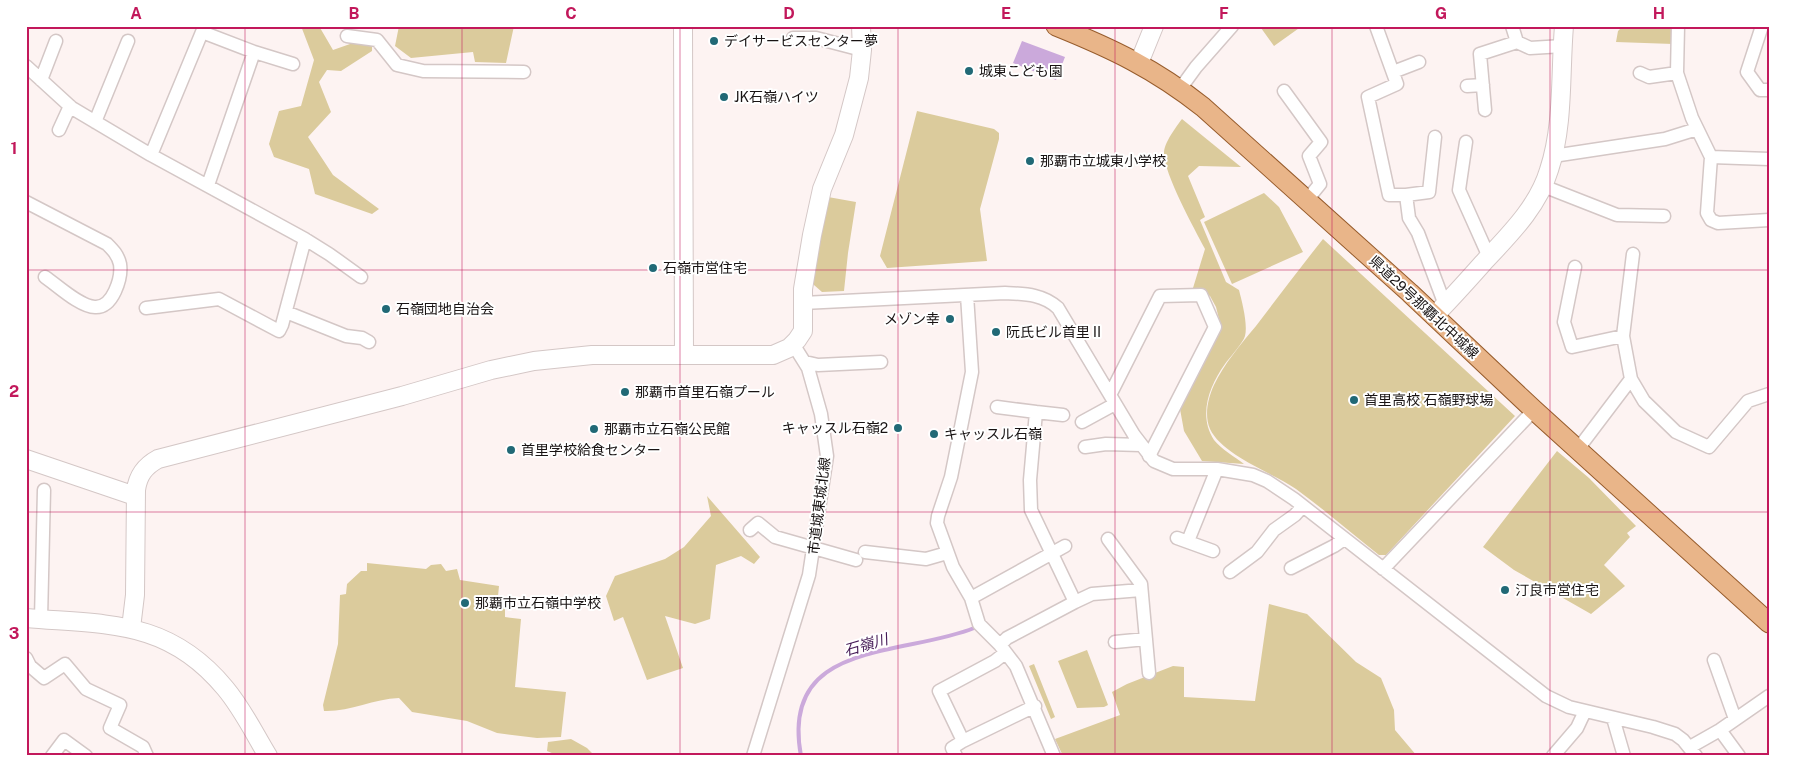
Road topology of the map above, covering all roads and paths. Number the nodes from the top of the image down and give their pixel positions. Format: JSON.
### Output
{"nodes":[{"id":1,"x":683,"y":26,"type":"edge"},
{"id":2,"x":861,"y":26,"type":"edge"},
{"id":3,"x":1056,"y":26,"type":"edge"},
{"id":4,"x":1154,"y":26,"type":"edge"},
{"id":5,"x":1232,"y":26,"type":"edge"},
{"id":6,"x":1376,"y":26,"type":"edge"},
{"id":7,"x":1512,"y":26,"type":"edge"},
{"id":8,"x":1564,"y":26,"type":"edge"},
{"id":9,"x":1678,"y":26,"type":"edge"},
{"id":10,"x":1762,"y":26,"type":"edge"},
{"id":11,"x":347,"y":36,"type":"dead end"},
{"id":12,"x":793,"y":38,"type":"dead end"},
{"id":13,"x":56,"y":41,"type":"dead end"},
{"id":14,"x":128,"y":41,"type":"dead end"},
{"id":15,"x":1517,"y":42,"type":"junction"},
{"id":16,"x":1562,"y":46,"type":"junction"},
{"id":17,"x":862,"y":50,"type":"junction"},
{"id":18,"x":254,"y":52,"type":"junction"},
{"id":19,"x":1419,"y":62,"type":"dead end"},
{"id":20,"x":1139,"y":63,"type":"junction"},
{"id":21,"x":293,"y":64,"type":"dead end"},
{"id":22,"x":26,"y":66,"type":"edge"},
{"id":23,"x":524,"y":72,"type":"dead end"},
{"id":24,"x":1393,"y":72,"type":"junction"},
{"id":25,"x":1677,"y":72,"type":"junction"},
{"id":26,"x":1640,"y":73,"type":"dead end"},
{"id":27,"x":41,"y":80,"type":"junction"},
{"id":28,"x":1483,"y":85,"type":"junction"},
{"id":29,"x":1467,"y":86,"type":"dead end"},
{"id":30,"x":1180,"y":89,"type":"junction"},
{"id":31,"x":1769,"y":90,"type":"edge"},
{"id":32,"x":1284,"y":92,"type":"dead end"},
{"id":33,"x":70,"y":106,"type":"junction"},
{"id":34,"x":1484,"y":110,"type":"dead end"},
{"id":35,"x":95,"y":122,"type":"junction"},
{"id":36,"x":1697,"y":129,"type":"junction"},
{"id":37,"x":59,"y":130,"type":"dead end"},
{"id":38,"x":1435,"y":137,"type":"dead end"},
{"id":39,"x":1466,"y":142,"type":"dead end"},
{"id":40,"x":151,"y":155,"type":"junction"},
{"id":41,"x":1553,"y":156,"type":"junction"},
{"id":42,"x":1710,"y":156,"type":"junction"},
{"id":43,"x":1769,"y":159,"type":"edge"},
{"id":44,"x":208,"y":185,"type":"junction"},
{"id":45,"x":1543,"y":186,"type":"junction"},
{"id":46,"x":1406,"y":195,"type":"junction"},
{"id":47,"x":1307,"y":200,"type":"junction"},
{"id":48,"x":26,"y":202,"type":"edge"},
{"id":49,"x":1664,"y":216,"type":"dead end"},
{"id":50,"x":1769,"y":220,"type":"edge"},
{"id":51,"x":305,"y":239,"type":"junction"},
{"id":52,"x":1633,"y":254,"type":"dead end"},
{"id":53,"x":1489,"y":257,"type":"junction"},
{"id":54,"x":1575,"y":267,"type":"dead end"},
{"id":55,"x":45,"y":277,"type":"dead end"},
{"id":56,"x":361,"y":277,"type":"dead end"},
{"id":57,"x":967,"y":295,"type":"junction"},
{"id":58,"x":803,"y":303,"type":"junction"},
{"id":59,"x":146,"y":308,"type":"dead end"},
{"id":60,"x":1440,"y":310,"type":"junction"},
{"id":61,"x":286,"y":312,"type":"junction"},
{"id":62,"x":1623,"y":336,"type":"junction"},
{"id":63,"x":369,"y":342,"type":"dead end"},
{"id":64,"x":793,"y":344,"type":"junction"},
{"id":65,"x":684,"y":355,"type":"junction"},
{"id":66,"x":805,"y":362,"type":"junction"},
{"id":67,"x":881,"y":362,"type":"dead end"},
{"id":68,"x":1632,"y":379,"type":"junction"},
{"id":69,"x":1769,"y":394,"type":"edge"},
{"id":70,"x":1112,"y":399,"type":"junction"},
{"id":71,"x":997,"y":407,"type":"dead end"},
{"id":72,"x":1534,"y":410,"type":"junction"},
{"id":73,"x":1036,"y":412,"type":"junction"},
{"id":74,"x":1062,"y":415,"type":"dead end"},
{"id":75,"x":1082,"y":422,"type":"dead end"},
{"id":76,"x":1141,"y":445,"type":"junction"},
{"id":77,"x":1085,"y":447,"type":"dead end"},
{"id":78,"x":1578,"y":449,"type":"junction"},
{"id":79,"x":1149,"y":456,"type":"junction"},
{"id":80,"x":26,"y":458,"type":"edge"},
{"id":81,"x":1217,"y":469,"type":"junction"},
{"id":82,"x":44,"y":490,"type":"dead end"},
{"id":83,"x":135,"y":496,"type":"junction"},
{"id":84,"x":1303,"y":506,"type":"junction"},
{"id":85,"x":750,"y":530,"type":"dead end"},
{"id":86,"x":1108,"y":539,"type":"dead end"},
{"id":87,"x":1344,"y":539,"type":"junction"},
{"id":88,"x":1065,"y":546,"type":"dead end"},
{"id":89,"x":814,"y":549,"type":"junction"},
{"id":90,"x":1213,"y":552,"type":"dead end"},
{"id":91,"x":947,"y":553,"type":"junction"},
{"id":92,"x":1052,"y":554,"type":"junction"},
{"id":93,"x":1291,"y":568,"type":"dead end"},
{"id":94,"x":1383,"y":569,"type":"junction"},
{"id":95,"x":1230,"y":572,"type":"dead end"},
{"id":96,"x":1141,"y":590,"type":"junction"},
{"id":97,"x":971,"y":598,"type":"junction"},
{"id":98,"x":1075,"y":602,"type":"junction"},
{"id":99,"x":33,"y":619,"type":"edge"},
{"id":100,"x":1769,"y":623,"type":"edge"},
{"id":101,"x":131,"y":628,"type":"junction"},
{"id":102,"x":1146,"y":639,"type":"junction"},
{"id":103,"x":1115,"y":642,"type":"dead end"},
{"id":104,"x":1002,"y":649,"type":"junction"},
{"id":105,"x":26,"y":658,"type":"edge"},
{"id":106,"x":1714,"y":660,"type":"dead end"},
{"id":107,"x":1149,"y":673,"type":"dead end"},
{"id":108,"x":1769,"y":696,"type":"edge"},
{"id":109,"x":1034,"y":706,"type":"junction"},
{"id":110,"x":1585,"y":711,"type":"junction"},
{"id":111,"x":1613,"y":718,"type":"junction"},
{"id":112,"x":1735,"y":719,"type":"junction"},
{"id":113,"x":1720,"y":730,"type":"junction"},
{"id":114,"x":963,"y":741,"type":"junction"},
{"id":115,"x":1693,"y":752,"type":"edge"},
{"id":116,"x":52,"y":756,"type":"edge"},
{"id":117,"x":86,"y":756,"type":"edge"},
{"id":118,"x":147,"y":756,"type":"edge"},
{"id":119,"x":268,"y":756,"type":"edge"},
{"id":120,"x":753,"y":756,"type":"edge"},
{"id":121,"x":956,"y":756,"type":"edge"},
{"id":122,"x":1054,"y":756,"type":"edge"},
{"id":123,"x":1553,"y":756,"type":"edge"},
{"id":124,"x":1624,"y":756,"type":"edge"},
{"id":125,"x":1740,"y":756,"type":"edge"}],
"edges":[{"from":1,"to":65,"type":"street"},
{"from":2,"to":17,"type":"street"},
{"from":3,"to":20,"type":"main road","name":"県道29号那覇北中城線"},
{"from":4,"to":20,"type":"street"},
{"from":5,"to":30,"type":"street"},
{"from":6,"to":24,"type":"street"},
{"from":7,"to":15,"type":"street"},
{"from":8,"to":16,"type":"street"},
{"from":9,"to":25,"type":"street"},
{"from":10,"to":31,"type":"street"},
{"from":11,"to":23,"type":"street"},
{"from":12,"to":17,"type":"street"},
{"from":13,"to":27,"type":"street"},
{"from":14,"to":35,"type":"street"},
{"from":15,"to":16,"type":"street"},
{"from":15,"to":28,"type":"street"},
{"from":16,"to":41,"type":"street"},
{"from":17,"to":58,"type":"street"},
{"from":18,"to":21,"type":"street"},
{"from":18,"to":40,"type":"street"},
{"from":18,"to":44,"type":"street"},
{"from":19,"to":24,"type":"street"},
{"from":20,"to":30,"type":"main road","name":"県道29号那覇北中城線"},
{"from":22,"to":27,"type":"street"},
{"from":24,"to":46,"type":"street"},
{"from":25,"to":26,"type":"street"},
{"from":25,"to":36,"type":"street"},
{"from":27,"to":33,"type":"street"},
{"from":28,"to":29,"type":"street"},
{"from":28,"to":34,"type":"street"},
{"from":30,"to":47,"type":"main road","name":"県道29号那覇北中城線"},
{"from":32,"to":47,"type":"street"},
{"from":33,"to":35,"type":"street"},
{"from":33,"to":37,"type":"street"},
{"from":35,"to":40,"type":"street"},
{"from":36,"to":41,"type":"street"},
{"from":36,"to":42,"type":"street"},
{"from":38,"to":46,"type":"street"},
{"from":39,"to":53,"type":"street"},
{"from":40,"to":44,"type":"street"},
{"from":41,"to":45,"type":"street"},
{"from":42,"to":43,"type":"street"},
{"from":42,"to":50,"type":"street"},
{"from":44,"to":51,"type":"street"},
{"from":45,"to":49,"type":"street"},
{"from":45,"to":53,"type":"street"},
{"from":46,"to":60,"type":"street"},
{"from":47,"to":60,"type":"main road","name":"県道29号那覇北中城線"},
{"from":48,"to":55,"type":"street"},
{"from":51,"to":56,"type":"street"},
{"from":51,"to":61,"type":"street"},
{"from":52,"to":62,"type":"street"},
{"from":53,"to":60,"type":"street"},
{"from":54,"to":62,"type":"street"},
{"from":57,"to":58,"type":"street"},
{"from":57,"to":70,"type":"street"},
{"from":57,"to":91,"type":"street"},
{"from":58,"to":64,"type":"street"},
{"from":59,"to":61,"type":"street"},
{"from":60,"to":72,"type":"main road","name":"県道29号那覇北中城線"},
{"from":61,"to":63,"type":"street"},
{"from":62,"to":68,"type":"street"},
{"from":64,"to":65,"type":"street"},
{"from":64,"to":66,"type":"street","name":"市道城東城北線"},
{"from":65,"to":83,"type":"street"},
{"from":66,"to":67,"type":"street"},
{"from":66,"to":89,"type":"street","name":"市道城東城北線"},
{"from":68,"to":69,"type":"street"},
{"from":68,"to":78,"type":"street"},
{"from":70,"to":75,"type":"street"},
{"from":70,"to":76,"type":"street"},
{"from":70,"to":79,"type":"street"},
{"from":71,"to":73,"type":"street"},
{"from":72,"to":78,"type":"main road","name":"県道29号那覇北中城線"},
{"from":72,"to":94,"type":"street"},
{"from":73,"to":74,"type":"street"},
{"from":73,"to":92,"type":"street"},
{"from":76,"to":77,"type":"street"},
{"from":76,"to":79,"type":"street"},
{"from":78,"to":100,"type":"main road","name":"県道29号那覇北中城線"},
{"from":79,"to":81,"type":"street"},
{"from":80,"to":83,"type":"street"},
{"from":81,"to":84,"type":"street"},
{"from":81,"to":90,"type":"street"},
{"from":82,"to":99,"type":"street"},
{"from":83,"to":101,"type":"street"},
{"from":84,"to":87,"type":"street"},
{"from":84,"to":95,"type":"street"},
{"from":85,"to":89,"type":"street"},
{"from":86,"to":96,"type":"street"},
{"from":87,"to":93,"type":"street"},
{"from":87,"to":94,"type":"street"},
{"from":88,"to":92,"type":"street"},
{"from":89,"to":91,"type":"street"},
{"from":89,"to":120,"type":"street","name":"市道城東城北線"},
{"from":91,"to":97,"type":"street"},
{"from":92,"to":97,"type":"street"},
{"from":92,"to":98,"type":"street"},
{"from":94,"to":110,"type":"street"},
{"from":96,"to":98,"type":"street"},
{"from":96,"to":102,"type":"street"},
{"from":97,"to":104,"type":"street"},
{"from":98,"to":104,"type":"street"},
{"from":99,"to":101,"type":"street"},
{"from":101,"to":119,"type":"street"},
{"from":102,"to":103,"type":"street"},
{"from":102,"to":107,"type":"street"},
{"from":104,"to":109,"type":"street"},
{"from":104,"to":114,"type":"street"},
{"from":105,"to":118,"type":"street"},
{"from":106,"to":112,"type":"street"},
{"from":108,"to":112,"type":"street"},
{"from":109,"to":114,"type":"street"},
{"from":109,"to":122,"type":"street"},
{"from":110,"to":111,"type":"street"},
{"from":110,"to":123,"type":"street"},
{"from":111,"to":115,"type":"street"},
{"from":111,"to":124,"type":"street"},
{"from":112,"to":113,"type":"street"},
{"from":113,"to":115,"type":"street"},
{"from":113,"to":125,"type":"street"},
{"from":114,"to":121,"type":"street"},
{"from":116,"to":117,"type":"street"}]}
